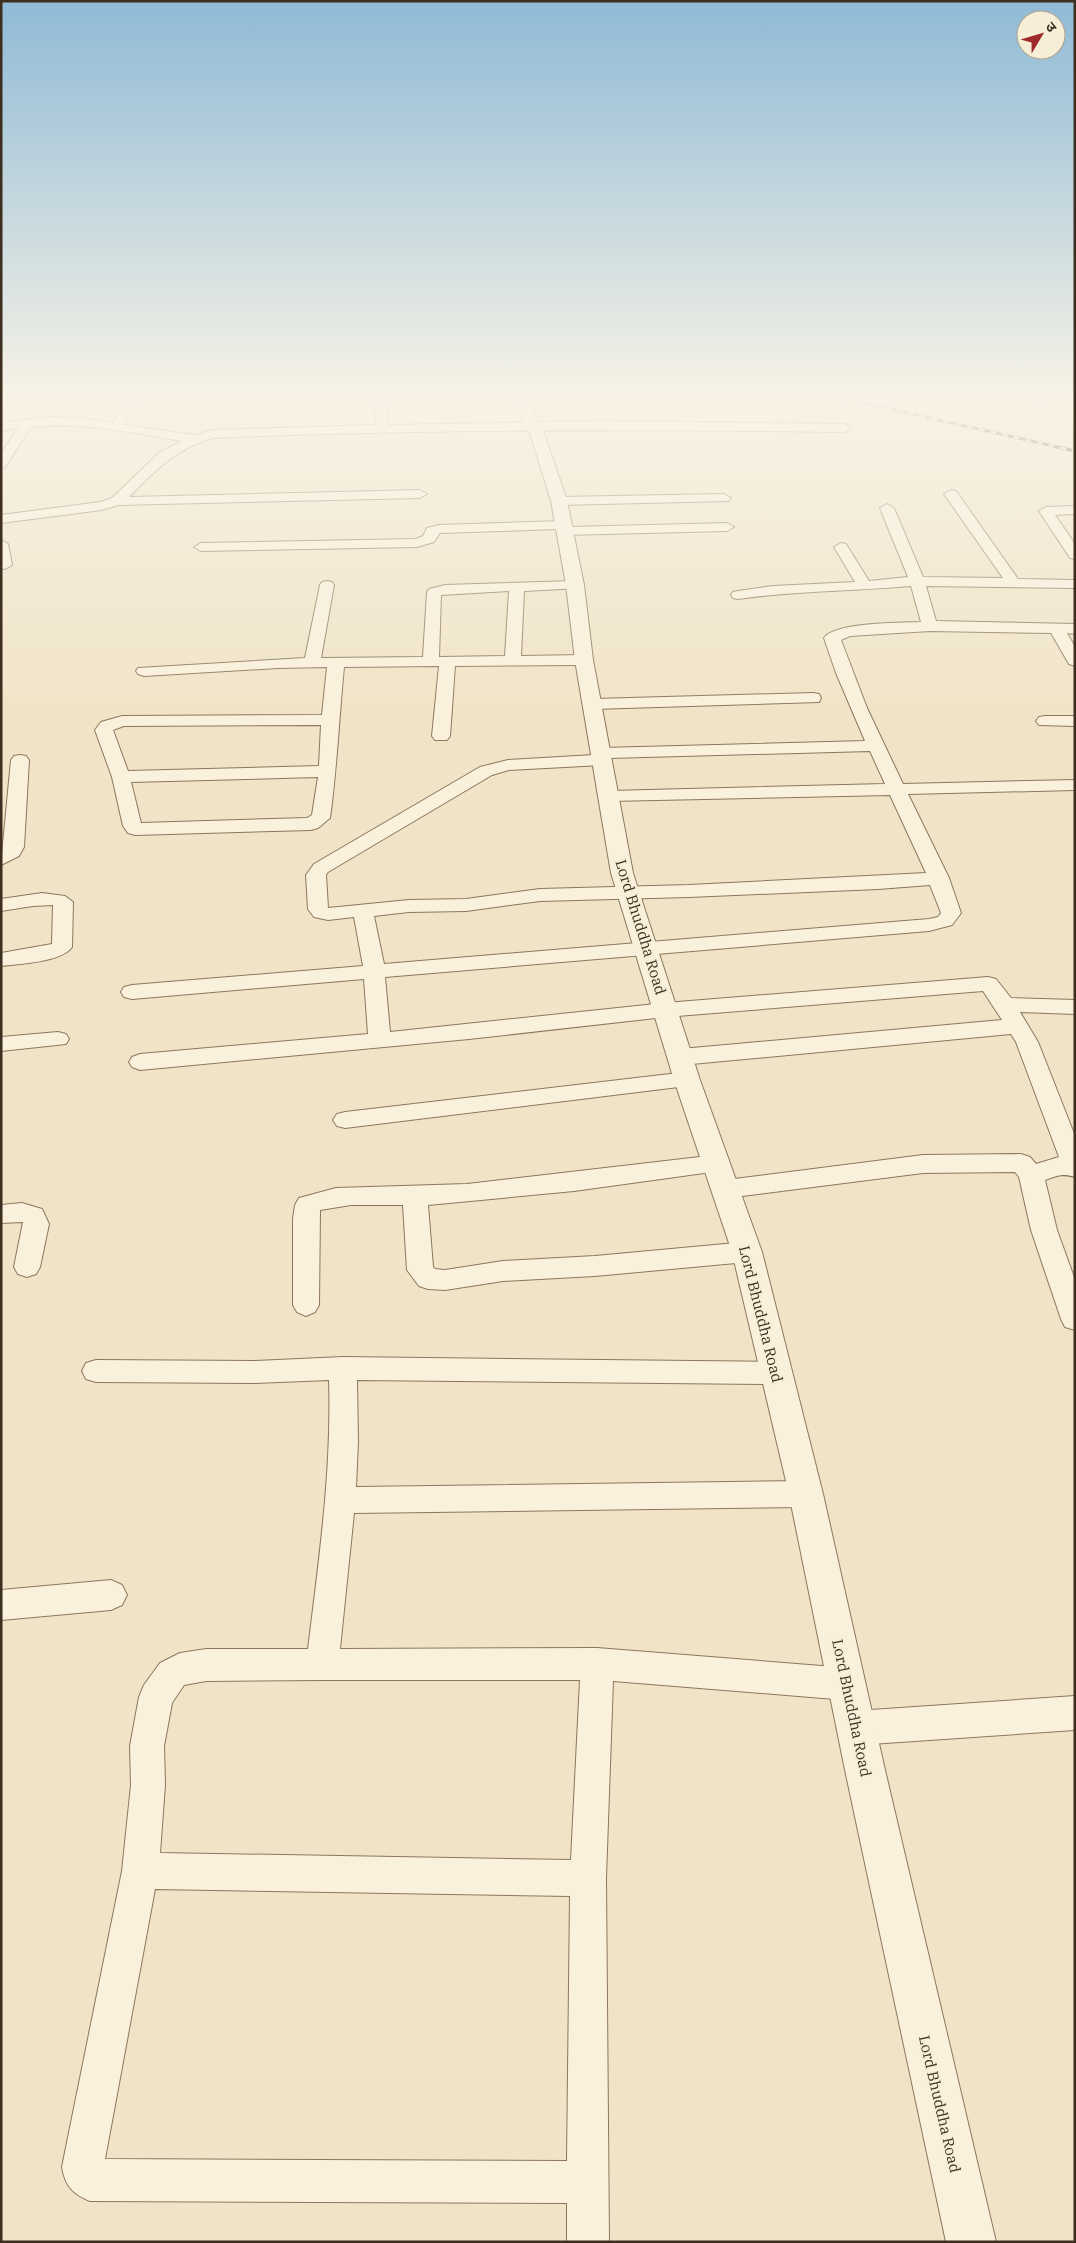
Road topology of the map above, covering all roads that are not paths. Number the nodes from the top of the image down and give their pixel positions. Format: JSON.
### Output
{"nodes":[{"id":1,"x":115,"y":502,"type":"edge"},
{"id":2,"x":557,"y":502,"type":"edge"},
{"id":3,"x":696,"y":502,"type":"edge"},
{"id":4,"x":956,"y":502,"type":"edge"},
{"id":5,"x":887,"y":508,"type":"dead end"},
{"id":6,"x":1075,"y":510,"type":"edge"},
{"id":7,"x":1,"y":519,"type":"edge"},
{"id":8,"x":562,"y":519,"type":"junction"},
{"id":9,"x":727,"y":527,"type":"dead end"},
{"id":10,"x":1,"y":544,"type":"edge"},
{"id":11,"x":201,"y":547,"type":"dead end"},
{"id":12,"x":841,"y":547,"type":"dead end"},
{"id":13,"x":1075,"y":554,"type":"edge"},
{"id":14,"x":5,"y":565,"type":"dead end"},
{"id":15,"x":917,"y":580,"type":"junction"},
{"id":16,"x":1013,"y":582,"type":"junction"},
{"id":17,"x":1075,"y":584,"type":"edge"},
{"id":18,"x":326,"y":585,"type":"dead end"},
{"id":19,"x":575,"y":585,"type":"junction"},
{"id":20,"x":865,"y":586,"type":"junction"},
{"id":21,"x":517,"y":587,"type":"junction"},
{"id":22,"x":738,"y":595,"type":"dead end"},
{"id":23,"x":930,"y":626,"type":"junction"},
{"id":24,"x":1056,"y":628,"type":"junction"},
{"id":25,"x":1075,"y":629,"type":"edge"},
{"id":26,"x":513,"y":660,"type":"junction"},
{"id":27,"x":584,"y":660,"type":"junction"},
{"id":28,"x":1075,"y":661,"type":"edge"},
{"id":29,"x":312,"y":662,"type":"junction"},
{"id":30,"x":439,"y":662,"type":"junction"},
{"id":31,"x":336,"y":663,"type":"junction"},
{"id":32,"x":144,"y":671,"type":"dead end"},
{"id":33,"x":813,"y":698,"type":"dead end"},
{"id":34,"x":594,"y":704,"type":"junction"},
{"id":35,"x":330,"y":720,"type":"junction"},
{"id":36,"x":1045,"y":721,"type":"dead end"},
{"id":37,"x":1075,"y":721,"type":"edge"},
{"id":38,"x":441,"y":736,"type":"dead end"},
{"id":39,"x":877,"y":746,"type":"junction"},
{"id":40,"x":602,"y":757,"type":"junction"},
{"id":41,"x":20,"y":760,"type":"dead end"},
{"id":42,"x":328,"y":771,"type":"junction"},
{"id":43,"x":121,"y":777,"type":"junction"},
{"id":44,"x":1075,"y":785,"type":"edge"},
{"id":45,"x":898,"y":789,"type":"junction"},
{"id":46,"x":609,"y":796,"type":"junction"},
{"id":47,"x":1,"y":859,"type":"edge"},
{"id":48,"x":939,"y":878,"type":"junction"},
{"id":49,"x":629,"y":892,"type":"junction"},
{"id":50,"x":1,"y":905,"type":"edge"},
{"id":51,"x":363,"y":911,"type":"junction"},
{"id":52,"x":646,"y":948,"type":"junction"},
{"id":53,"x":1,"y":960,"type":"edge"},
{"id":54,"x":374,"y":972,"type":"junction"},
{"id":55,"x":132,"y":992,"type":"dead end"},
{"id":56,"x":1003,"y":1005,"type":"junction"},
{"id":57,"x":1075,"y":1007,"type":"edge"},
{"id":58,"x":665,"y":1010,"type":"junction"},
{"id":59,"x":1017,"y":1026,"type":"junction"},
{"id":60,"x":58,"y":1038,"type":"dead end"},
{"id":61,"x":380,"y":1040,"type":"junction"},
{"id":62,"x":1,"y":1044,"type":"edge"},
{"id":63,"x":140,"y":1062,"type":"dead end"},
{"id":64,"x":684,"y":1068,"type":"junction"},
{"id":65,"x":345,"y":1120,"type":"dead end"},
{"id":66,"x":1074,"y":1166,"type":"edge"},
{"id":67,"x":1031,"y":1174,"type":"junction"},
{"id":68,"x":721,"y":1176,"type":"junction"},
{"id":69,"x":415,"y":1196,"type":"junction"},
{"id":70,"x":1,"y":1214,"type":"edge"},
{"id":71,"x":747,"y":1252,"type":"junction"},
{"id":72,"x":27,"y":1267,"type":"dead end"},
{"id":73,"x":306,"y":1305,"type":"dead end"},
{"id":74,"x":1075,"y":1319,"type":"edge"},
{"id":75,"x":343,"y":1368,"type":"junction"},
{"id":76,"x":96,"y":1371,"type":"dead end"},
{"id":77,"x":777,"y":1373,"type":"junction"},
{"id":78,"x":806,"y":1494,"type":"junction"},
{"id":79,"x":340,"y":1500,"type":"junction"},
{"id":80,"x":111,"y":1595,"type":"dead end"},
{"id":81,"x":1,"y":1605,"type":"edge"},
{"id":82,"x":597,"y":1664,"type":"junction"},
{"id":83,"x":322,"y":1665,"type":"junction"},
{"id":84,"x":847,"y":1684,"type":"junction"},
{"id":85,"x":1075,"y":1713,"type":"edge"},
{"id":86,"x":856,"y":1728,"type":"junction"},
{"id":87,"x":140,"y":1870,"type":"junction"},
{"id":88,"x":588,"y":1878,"type":"junction"},
{"id":89,"x":588,"y":2182,"type":"junction"},
{"id":90,"x":588,"y":2242,"type":"edge"},
{"id":91,"x":971,"y":2242,"type":"edge"}],
"edges":[{"from":1,"to":7,"type":"street"},
{"from":2,"to":8,"type":"street","name":"Lord Bhuddha Road"},
{"from":3,"to":8,"type":"street"},
{"from":4,"to":16,"type":"street"},
{"from":5,"to":15,"type":"street"},
{"from":6,"to":13,"type":"street"},
{"from":8,"to":9,"type":"street"},
{"from":8,"to":11,"type":"street"},
{"from":8,"to":19,"type":"street","name":"Lord Bhuddha Road"},
{"from":10,"to":14,"type":"street"},
{"from":12,"to":20,"type":"street"},
{"from":15,"to":16,"type":"street"},
{"from":15,"to":20,"type":"street"},
{"from":15,"to":23,"type":"street"},
{"from":16,"to":17,"type":"street"},
{"from":18,"to":29,"type":"street"},
{"from":19,"to":21,"type":"street"},
{"from":19,"to":27,"type":"street","name":"Lord Bhuddha Road"},
{"from":20,"to":22,"type":"street"},
{"from":21,"to":26,"type":"street"},
{"from":21,"to":30,"type":"street"},
{"from":23,"to":24,"type":"street"},
{"from":23,"to":39,"type":"street"},
{"from":24,"to":25,"type":"street"},
{"from":24,"to":28,"type":"street"},
{"from":26,"to":27,"type":"street"},
{"from":26,"to":30,"type":"street"},
{"from":27,"to":34,"type":"street","name":"Lord Bhuddha Road"},
{"from":29,"to":31,"type":"street"},
{"from":29,"to":32,"type":"street"},
{"from":30,"to":31,"type":"street"},
{"from":30,"to":38,"type":"street"},
{"from":31,"to":35,"type":"street"},
{"from":33,"to":34,"type":"street"},
{"from":34,"to":40,"type":"street","name":"Lord Bhuddha Road"},
{"from":35,"to":42,"type":"street"},
{"from":35,"to":43,"type":"street"},
{"from":36,"to":37,"type":"street"},
{"from":39,"to":40,"type":"street"},
{"from":39,"to":45,"type":"street"},
{"from":40,"to":46,"type":"street","name":"Lord Bhuddha Road"},
{"from":40,"to":51,"type":"street"},
{"from":41,"to":47,"type":"street"},
{"from":42,"to":43,"type":"street"},
{"from":42,"to":43,"type":"street"},
{"from":44,"to":45,"type":"street"},
{"from":45,"to":46,"type":"street"},
{"from":45,"to":48,"type":"street"},
{"from":46,"to":49,"type":"street","name":"Lord Bhuddha Road"},
{"from":48,"to":49,"type":"street"},
{"from":48,"to":52,"type":"street"},
{"from":49,"to":51,"type":"street"},
{"from":49,"to":52,"type":"street","name":"Lord Bhuddha Road"},
{"from":50,"to":53,"type":"street"},
{"from":51,"to":54,"type":"street"},
{"from":52,"to":54,"type":"street"},
{"from":52,"to":58,"type":"street","name":"Lord Bhuddha Road"},
{"from":54,"to":55,"type":"street"},
{"from":54,"to":61,"type":"street"},
{"from":56,"to":57,"type":"street"},
{"from":56,"to":58,"type":"street"},
{"from":56,"to":59,"type":"street"},
{"from":58,"to":61,"type":"street"},
{"from":58,"to":64,"type":"street","name":"Lord Bhuddha Road"},
{"from":59,"to":64,"type":"street"},
{"from":59,"to":66,"type":"street"},
{"from":60,"to":62,"type":"street"},
{"from":61,"to":63,"type":"street"},
{"from":64,"to":65,"type":"street"},
{"from":64,"to":68,"type":"street","name":"Lord Bhuddha Road"},
{"from":66,"to":67,"type":"street"},
{"from":67,"to":68,"type":"street"},
{"from":67,"to":74,"type":"street"},
{"from":68,"to":69,"type":"street"},
{"from":68,"to":71,"type":"street","name":"Lord Bhuddha Road"},
{"from":69,"to":71,"type":"street"},
{"from":69,"to":73,"type":"street"},
{"from":70,"to":72,"type":"street"},
{"from":71,"to":77,"type":"street","name":"Lord Bhuddha Road"},
{"from":75,"to":76,"type":"street"},
{"from":75,"to":77,"type":"street"},
{"from":75,"to":79,"type":"street"},
{"from":77,"to":78,"type":"street","name":"Lord Bhuddha Road"},
{"from":78,"to":79,"type":"street"},
{"from":78,"to":84,"type":"street","name":"Lord Bhuddha Road"},
{"from":79,"to":83,"type":"street"},
{"from":80,"to":81,"type":"street"},
{"from":82,"to":83,"type":"street"},
{"from":82,"to":84,"type":"street"},
{"from":82,"to":88,"type":"street"},
{"from":83,"to":87,"type":"street"},
{"from":84,"to":86,"type":"street","name":"Lord Bhuddha Road"},
{"from":85,"to":86,"type":"street"},
{"from":86,"to":91,"type":"street","name":"Lord Bhuddha Road"},
{"from":87,"to":88,"type":"street"},
{"from":87,"to":89,"type":"street"},
{"from":88,"to":89,"type":"street"},
{"from":89,"to":90,"type":"street"}]}
